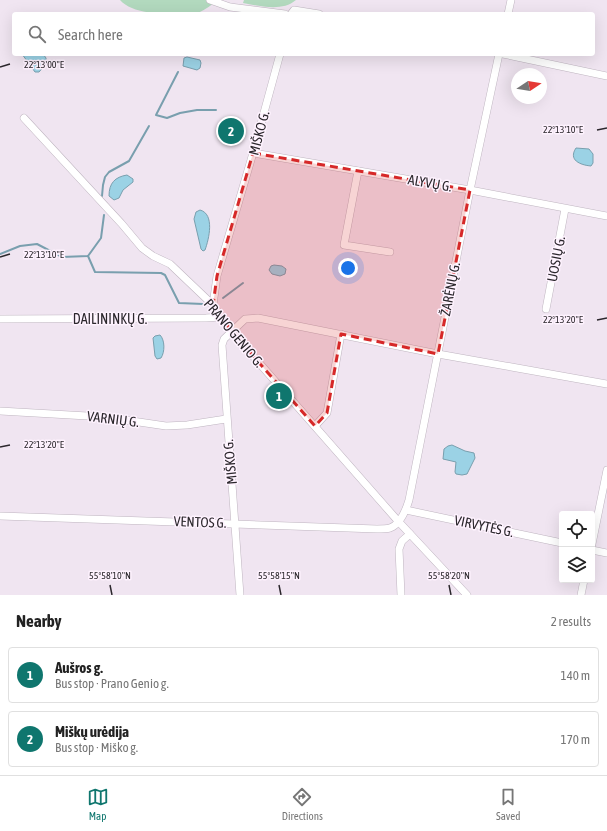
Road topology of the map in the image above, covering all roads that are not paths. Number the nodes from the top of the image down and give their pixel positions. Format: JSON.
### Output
{"nodes":[{"id":1,"x":210,"y":0,"type":"edge"},
{"id":2,"x":511,"y":0,"type":"edge"},
{"id":3,"x":269,"y":12,"type":"edge"},
{"id":4,"x":508,"y":12,"type":"edge"},
{"id":5,"x":279,"y":56,"type":"edge"},
{"id":6,"x":499,"y":56,"type":"edge"},
{"id":7,"x":512,"y":56,"type":"edge"},
{"id":8,"x":607,"y":76,"type":"edge"},
{"id":9,"x":24,"y":118,"type":"dead end"},
{"id":10,"x":253,"y":153,"type":"junction"},
{"id":11,"x":358,"y":171,"type":"junction"},
{"id":12,"x":470,"y":190,"type":"junction"},
{"id":13,"x":566,"y":209,"type":"junction"},
{"id":14,"x":607,"y":216,"type":"edge"},
{"id":15,"x":390,"y":252,"type":"dead end"},
{"id":16,"x":213,"y":305,"type":"junction"},
{"id":17,"x":546,"y":309,"type":"dead end"},
{"id":18,"x":221,"y":317,"type":"junction"},
{"id":19,"x":0,"y":319,"type":"edge"},
{"id":20,"x":231,"y":331,"type":"junction"},
{"id":21,"x":341,"y":334,"type":"junction"},
{"id":22,"x":438,"y":354,"type":"junction"},
{"id":23,"x":607,"y":384,"type":"edge"},
{"id":24,"x":0,"y":411,"type":"edge"},
{"id":25,"x":226,"y":419,"type":"junction"},
{"id":26,"x":315,"y":426,"type":"junction"},
{"id":27,"x":607,"y":470,"type":"edge"},
{"id":28,"x":406,"y":510,"type":"junction"},
{"id":29,"x":0,"y":516,"type":"edge"},
{"id":30,"x":398,"y":521,"type":"junction"},
{"id":31,"x":235,"y":523,"type":"junction"},
{"id":32,"x":595,"y":529,"type":"edge"},
{"id":33,"x":410,"y":534,"type":"junction"},
{"id":34,"x":559,"y":542,"type":"edge"},
{"id":35,"x":595,"y":551,"type":"edge"},
{"id":36,"x":607,"y":553,"type":"edge"},
{"id":37,"x":583,"y":583,"type":"edge"},
{"id":38,"x":240,"y":595,"type":"edge"},
{"id":39,"x":401,"y":595,"type":"edge"},
{"id":40,"x":466,"y":595,"type":"edge"},
{"id":41,"x":581,"y":595,"type":"edge"}],
"edges":[{"from":1,"to":3,"type":"street"},
{"from":2,"to":4,"type":"street"},
{"from":5,"to":10,"type":"street","name":"MIŠKO G."},
{"from":6,"to":12,"type":"street","name":"ŽARĖNŲ G."},
{"from":7,"to":8,"type":"street"},
{"from":9,"to":16,"type":"street","name":"PRANO GENIO G."},
{"from":10,"to":11,"type":"street","name":"ALYVŲ G."},
{"from":10,"to":16,"type":"street","name":"MIŠKO G."},
{"from":11,"to":12,"type":"street","name":"ALYVŲ G."},
{"from":11,"to":15,"type":"street"},
{"from":12,"to":13,"type":"street","name":"ALYVŲ G."},
{"from":12,"to":22,"type":"street","name":"ŽARĖNŲ G."},
{"from":13,"to":14,"type":"street","name":"ALYVŲ G."},
{"from":13,"to":17,"type":"street","name":"UOSIŲ G."},
{"from":16,"to":18,"type":"street","name":"PRANO GENIO G."},
{"from":18,"to":19,"type":"street","name":"DAILININKŲ G."},
{"from":18,"to":20,"type":"street","name":"PRANO GENIO G."},
{"from":20,"to":21,"type":"street"},
{"from":20,"to":25,"type":"street","name":"MIŠKO G."},
{"from":20,"to":26,"type":"street","name":"PRANO GENIO G."},
{"from":21,"to":22,"type":"street"},
{"from":21,"to":26,"type":"street"},
{"from":22,"to":23,"type":"street"},
{"from":22,"to":28,"type":"street","name":"ŽARĖNŲ G."},
{"from":24,"to":25,"type":"street","name":"VARNIŲ G."},
{"from":25,"to":31,"type":"street","name":"MIŠKO G."},
{"from":26,"to":30,"type":"street","name":"PRANO GENIO G."},
{"from":27,"to":32,"type":"street"},
{"from":28,"to":30,"type":"street","name":"ŽARĖNŲ G."},
{"from":28,"to":34,"type":"street","name":"VIRVYTĖS G."},
{"from":29,"to":31,"type":"street","name":"VENTOS G."},
{"from":30,"to":31,"type":"street","name":"VENTOS G."},
{"from":30,"to":33,"type":"street","name":"PRANO GENIO G."},
{"from":31,"to":38,"type":"street","name":"MIŠKO G."},
{"from":33,"to":39,"type":"street"},
{"from":33,"to":40,"type":"street","name":"PRANO GENIO G."},
{"from":35,"to":36,"type":"street"},
{"from":37,"to":41,"type":"street"}]}
